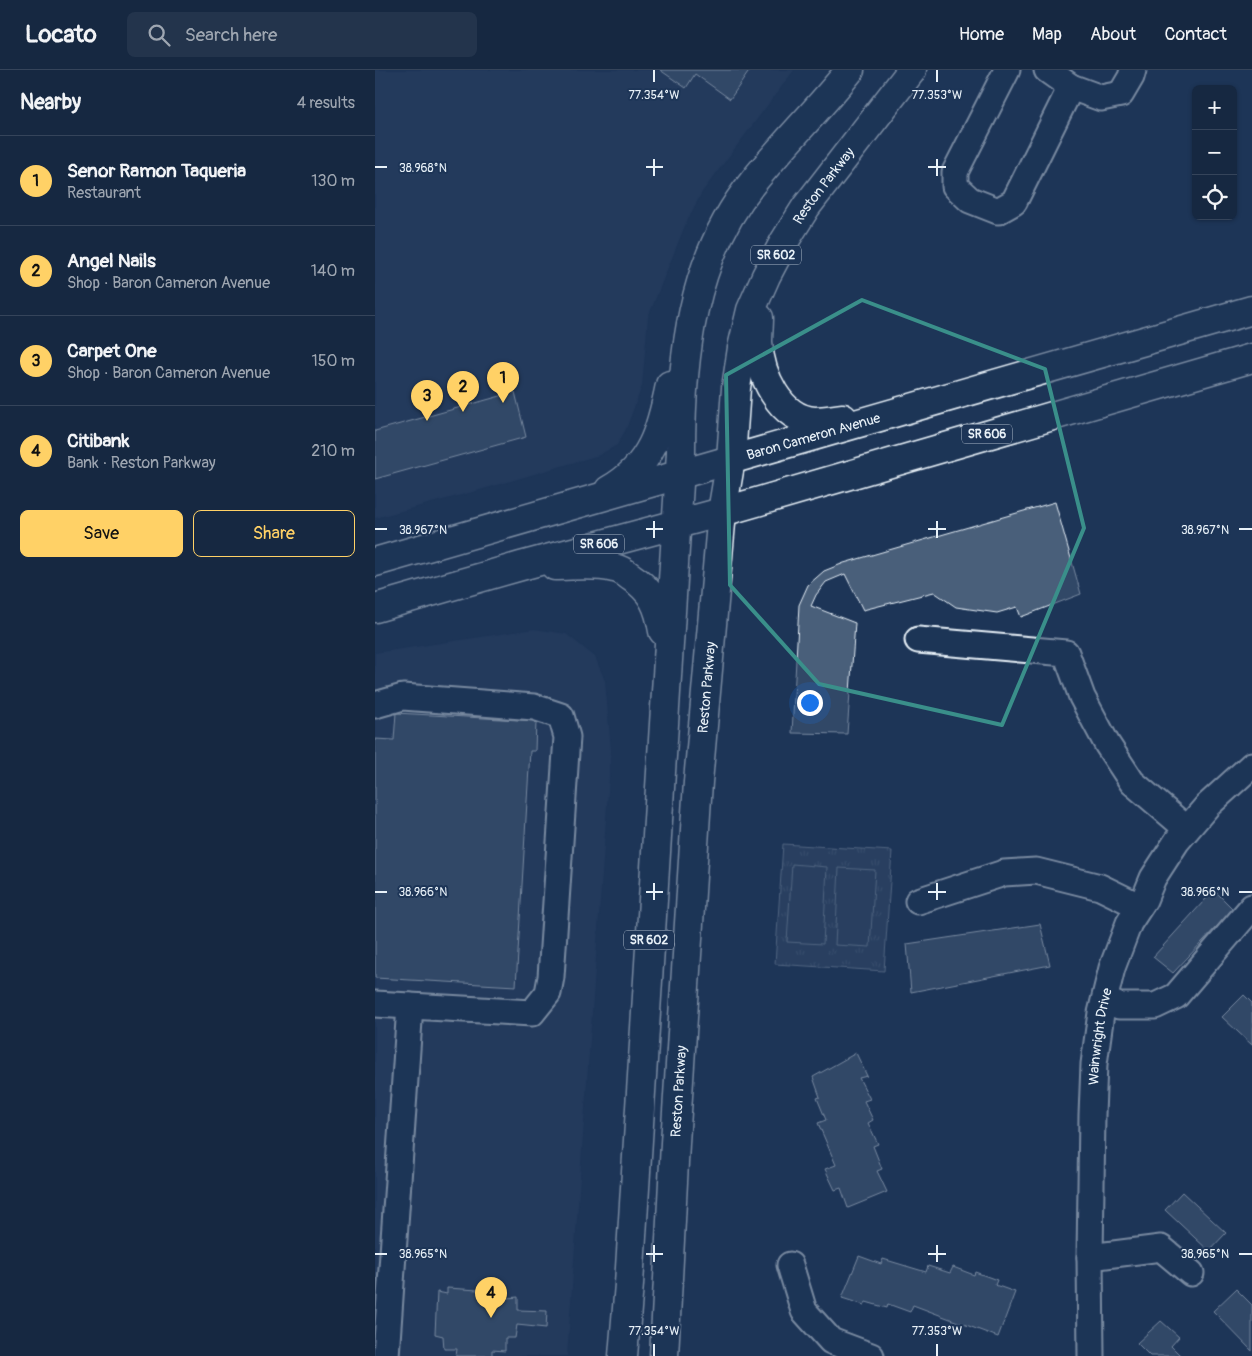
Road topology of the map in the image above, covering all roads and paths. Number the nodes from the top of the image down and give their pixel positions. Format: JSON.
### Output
{"nodes":[{"id":1,"x":850,"y":70,"type":"edge"},
{"id":2,"x":912,"y":70,"type":"edge"},
{"id":3,"x":1007,"y":70,"type":"edge"},
{"id":4,"x":1047,"y":70,"type":"edge"},
{"id":5,"x":1133,"y":70,"type":"edge"},
{"id":6,"x":1071,"y":86,"type":"junction"},
{"id":7,"x":761,"y":287,"type":"junction"},
{"id":8,"x":1252,"y":310,"type":"edge"},
{"id":9,"x":689,"y":329,"type":"junction"},
{"id":10,"x":1252,"y":358,"type":"edge"},
{"id":11,"x":889,"y":414,"type":"junction"},
{"id":12,"x":731,"y":459,"type":"junction"},
{"id":13,"x":680,"y":474,"type":"junction"},
{"id":14,"x":591,"y":500,"type":"junction"},
{"id":15,"x":722,"y":512,"type":"junction"},
{"id":16,"x":677,"y":524,"type":"junction"},
{"id":17,"x":375,"y":562,"type":"edge"},
{"id":18,"x":521,"y":566,"type":"junction"},
{"id":19,"x":375,"y":608,"type":"edge"},
{"id":20,"x":918,"y":640,"type":"dead end"},
{"id":21,"x":668,"y":656,"type":"junction"},
{"id":22,"x":375,"y":705,"type":"edge"},
{"id":23,"x":1252,"y":766,"type":"edge"},
{"id":24,"x":1187,"y":829,"type":"junction"},
{"id":25,"x":918,"y":901,"type":"dead end"},
{"id":26,"x":1139,"y":906,"type":"junction"},
{"id":27,"x":1252,"y":907,"type":"edge"},
{"id":28,"x":1105,"y":1000,"type":"junction"},
{"id":29,"x":375,"y":1004,"type":"edge"},
{"id":30,"x":410,"y":1006,"type":"junction"},
{"id":31,"x":1090,"y":1257,"type":"junction"},
{"id":32,"x":790,"y":1265,"type":"dead end"},
{"id":33,"x":1191,"y":1273,"type":"dead end"},
{"id":34,"x":385,"y":1356,"type":"edge"},
{"id":35,"x":623,"y":1356,"type":"edge"},
{"id":36,"x":664,"y":1356,"type":"edge"},
{"id":37,"x":871,"y":1356,"type":"edge"},
{"id":38,"x":1091,"y":1356,"type":"edge"}],
"edges":[{"from":1,"to":9,"type":"main road","number":"SR 602"},
{"from":2,"to":7,"type":"main road","name":"Reston Parkway","number":"SR 602"},
{"from":3,"to":6,"type":"street"},
{"from":4,"to":6,"type":"street"},
{"from":5,"to":6,"type":"street"},
{"from":7,"to":11,"type":"main road"},
{"from":7,"to":12,"type":"main road","name":"Reston Parkway","number":"SR 602"},
{"from":8,"to":11,"type":"main road","name":"Baron Cameron Avenue"},
{"from":9,"to":13,"type":"main road","number":"SR 602"},
{"from":9,"to":14,"type":"main road"},
{"from":10,"to":15,"type":"main road","number":"SR 606"},
{"from":11,"to":12,"type":"main road","name":"Baron Cameron Avenue"},
{"from":12,"to":13,"type":"main road","name":"Baron Cameron Avenue"},
{"from":12,"to":15,"type":"main road","name":"Reston Parkway","number":"SR 602"},
{"from":13,"to":14,"type":"main road","name":"Baron Cameron Avenue"},
{"from":13,"to":16,"type":"main road","number":"SR 602"},
{"from":14,"to":17,"type":"main road","name":"Baron Cameron Avenue"},
{"from":15,"to":16,"type":"main road","number":"SR 606"},
{"from":15,"to":36,"type":"main road","name":"Reston Parkway","number":"SR 602"},
{"from":16,"to":18,"type":"main road","number":"SR 606"},
{"from":16,"to":21,"type":"main road","number":"SR 602"},
{"from":18,"to":19,"type":"main road","number":"SR 606"},
{"from":18,"to":21,"type":"main road"},
{"from":20,"to":24,"type":"street"},
{"from":21,"to":35,"type":"main road","number":"SR 602"},
{"from":22,"to":30,"type":"street"},
{"from":23,"to":24,"type":"street","name":"Wainwright Drive"},
{"from":24,"to":26,"type":"street","name":"Wainwright Drive"},
{"from":25,"to":26,"type":"street"},
{"from":26,"to":28,"type":"street","name":"Wainwright Drive"},
{"from":27,"to":28,"type":"street"},
{"from":28,"to":31,"type":"street","name":"Wainwright Drive"},
{"from":29,"to":30,"type":"street"},
{"from":30,"to":34,"type":"street"},
{"from":31,"to":33,"type":"street"},
{"from":31,"to":38,"type":"street","name":"Wainwright Drive"},
{"from":32,"to":37,"type":"street"}]}
